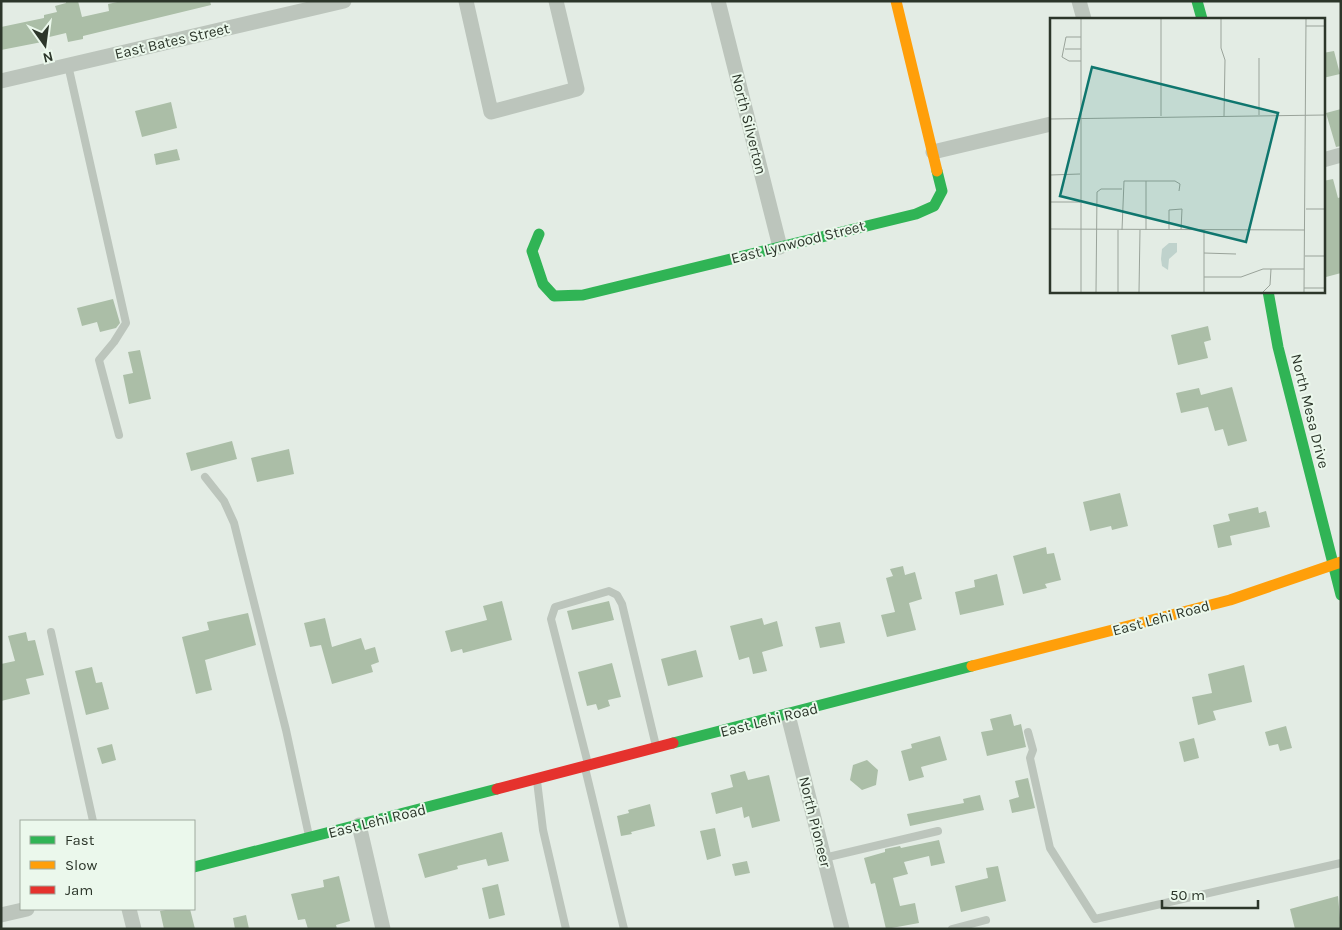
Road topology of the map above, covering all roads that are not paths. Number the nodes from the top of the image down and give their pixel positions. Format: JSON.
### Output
{"nodes":[{"id":1,"x":344,"y":1,"type":"edge"},
{"id":2,"x":466,"y":1,"type":"edge"},
{"id":3,"x":556,"y":1,"type":"edge"},
{"id":4,"x":718,"y":1,"type":"edge"},
{"id":5,"x":896,"y":1,"type":"edge"},
{"id":6,"x":1079,"y":1,"type":"edge"},
{"id":7,"x":1197,"y":1,"type":"edge"},
{"id":8,"x":303,"y":6,"type":"edge"},
{"id":9,"x":1084,"y":18,"type":"edge"},
{"id":10,"x":1202,"y":18,"type":"edge"},
{"id":11,"x":68,"y":65,"type":"junction"},
{"id":12,"x":1,"y":81,"type":"edge"},
{"id":13,"x":1050,"y":124,"type":"edge"},
{"id":14,"x":933,"y":152,"type":"junction"},
{"id":15,"x":1341,"y":155,"type":"edge"},
{"id":16,"x":1324,"y":160,"type":"edge"},
{"id":17,"x":539,"y":234,"type":"dead end"},
{"id":18,"x":780,"y":247,"type":"junction"},
{"id":19,"x":1268,"y":292,"type":"edge"},
{"id":20,"x":119,"y":435,"type":"dead end"},
{"id":21,"x":205,"y":477,"type":"dead end"},
{"id":22,"x":1337,"y":563,"type":"edge"},
{"id":23,"x":1341,"y":595,"type":"edge"},
{"id":24,"x":51,"y":632,"type":"dead end"},
{"id":25,"x":788,"y":715,"type":"junction"},
{"id":26,"x":1028,"y":732,"type":"dead end"},
{"id":27,"x":656,"y":749,"type":"junction"},
{"id":28,"x":587,"y":767,"type":"junction"},
{"id":29,"x":537,"y":779,"type":"junction"},
{"id":30,"x":93,"y":820,"type":"edge"},
{"id":31,"x":359,"y":825,"type":"junction"},
{"id":32,"x":938,"y":831,"type":"dead end"},
{"id":33,"x":310,"y":838,"type":"junction"},
{"id":34,"x":824,"y":858,"type":"junction"},
{"id":35,"x":1341,"y":863,"type":"edge"},
{"id":36,"x":195,"y":867,"type":"edge"},
{"id":37,"x":23,"y":910,"type":"edge"},
{"id":38,"x":129,"y":910,"type":"edge"},
{"id":39,"x":1,"y":915,"type":"edge"},
{"id":40,"x":986,"y":920,"type":"dead end"},
{"id":41,"x":134,"y":929,"type":"edge"},
{"id":42,"x":383,"y":929,"type":"edge"},
{"id":43,"x":566,"y":929,"type":"edge"},
{"id":44,"x":624,"y":929,"type":"edge"},
{"id":45,"x":842,"y":929,"type":"edge"},
{"id":46,"x":952,"y":929,"type":"edge"}],
"edges":[{"from":1,"to":8,"type":"street","name":"East Bates Street"},
{"from":2,"to":3,"type":"street"},
{"from":4,"to":18,"type":"street","name":"North Silverton"},
{"from":5,"to":14,"type":"street","name":"East Lynwood Street"},
{"from":6,"to":9,"type":"street"},
{"from":7,"to":10,"type":"street"},
{"from":8,"to":11,"type":"street","name":"East Bates Street"},
{"from":11,"to":12,"type":"street","name":"East Bates Street"},
{"from":11,"to":20,"type":"lane"},
{"from":13,"to":14,"type":"street"},
{"from":14,"to":18,"type":"street","name":"East Lynwood Street"},
{"from":15,"to":16,"type":"street"},
{"from":17,"to":18,"type":"street","name":"East Lynwood Street"},
{"from":19,"to":22,"type":"street","name":"North Mesa Drive"},
{"from":21,"to":33,"type":"lane"},
{"from":22,"to":23,"type":"street","name":"North Mesa Drive"},
{"from":22,"to":25,"type":"street","name":"East Lehi Road"},
{"from":24,"to":30,"type":"lane"},
{"from":25,"to":27,"type":"street","name":"East Lehi Road"},
{"from":25,"to":34,"type":"street","name":"North Pioneer"},
{"from":26,"to":35,"type":"lane"},
{"from":27,"to":28,"type":"street","name":"East Lehi Road"},
{"from":27,"to":28,"type":"lane"},
{"from":28,"to":29,"type":"street","name":"East Lehi Road"},
{"from":28,"to":44,"type":"lane"},
{"from":29,"to":31,"type":"street","name":"East Lehi Road"},
{"from":29,"to":43,"type":"lane"},
{"from":31,"to":33,"type":"street","name":"East Lehi Road"},
{"from":31,"to":42,"type":"street"},
{"from":32,"to":34,"type":"lane"},
{"from":33,"to":36,"type":"street","name":"East Lehi Road"},
{"from":34,"to":45,"type":"street","name":"North Pioneer"},
{"from":37,"to":39,"type":"street"},
{"from":38,"to":41,"type":"street"},
{"from":40,"to":46,"type":"lane"}]}
